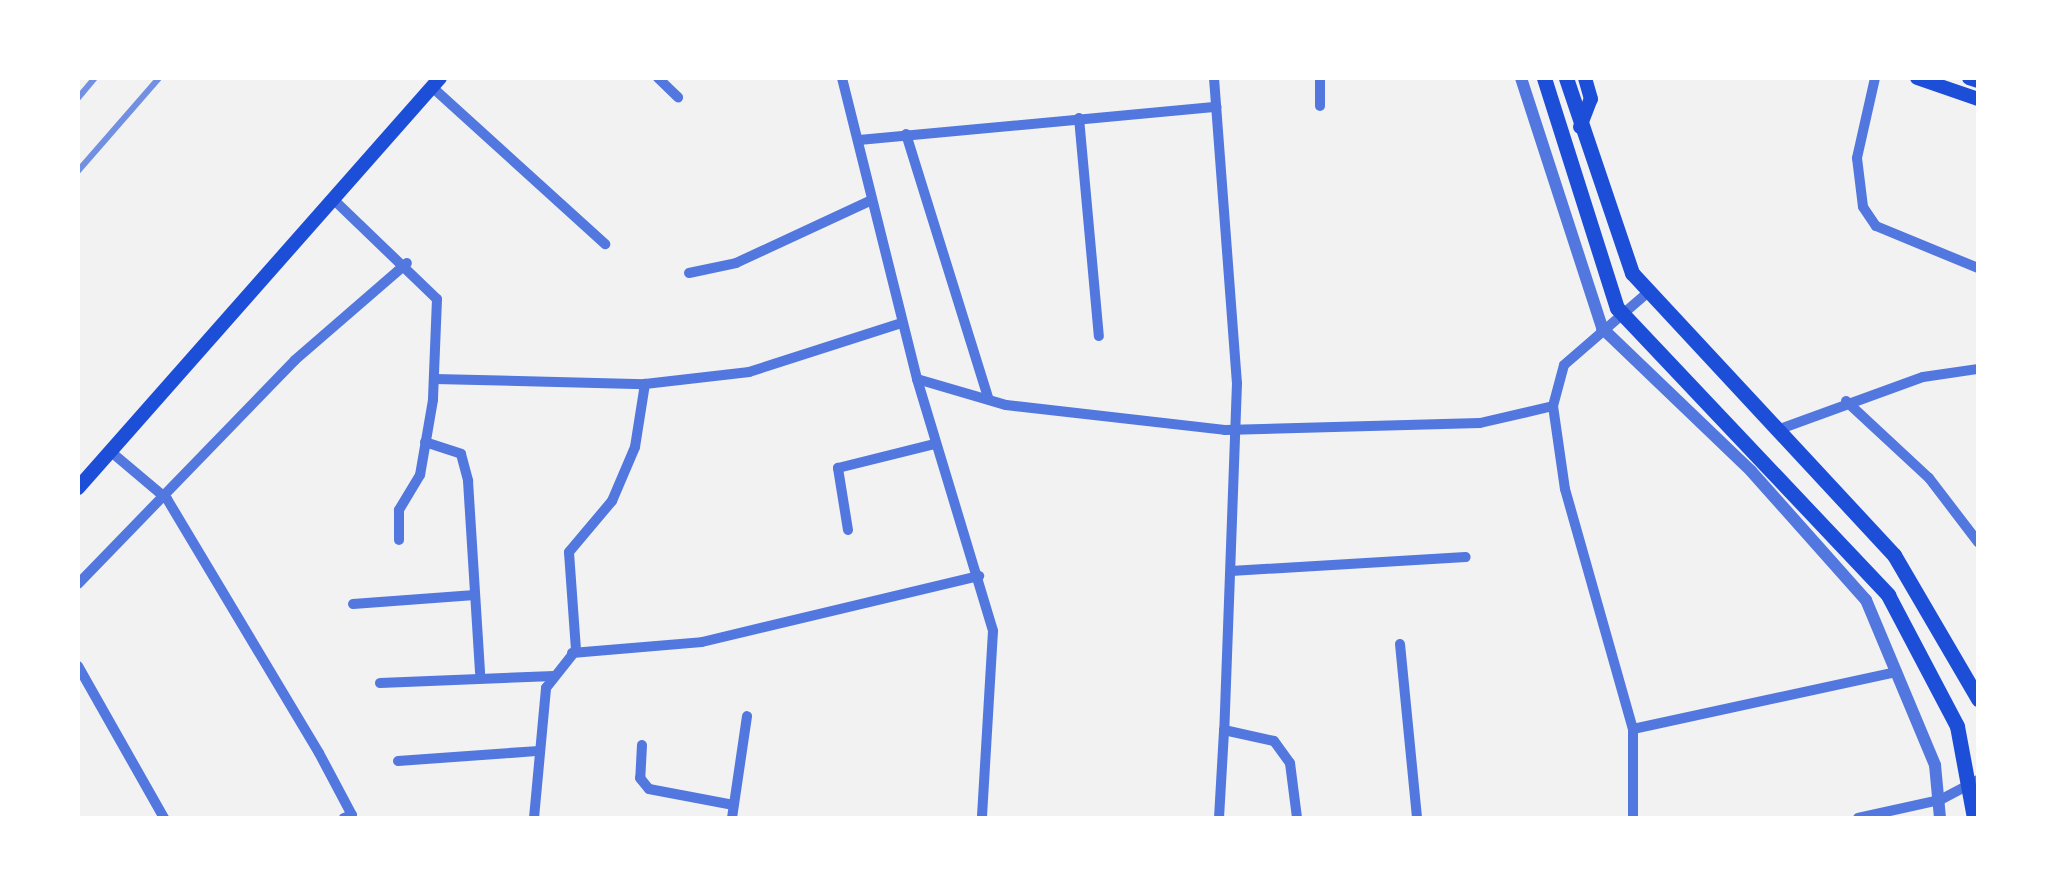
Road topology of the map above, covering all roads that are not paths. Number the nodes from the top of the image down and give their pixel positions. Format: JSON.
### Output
{"nodes":[{"id":1,"x":658,"y":78,"type":"edge"},
{"id":2,"x":842,"y":78,"type":"edge"},
{"id":3,"x":1214,"y":78,"type":"edge"},
{"id":4,"x":1320,"y":78,"type":"edge"},
{"id":5,"x":1521,"y":78,"type":"edge"},
{"id":6,"x":1544,"y":78,"type":"edge"},
{"id":7,"x":1585,"y":78,"type":"edge"},
{"id":8,"x":1875,"y":78,"type":"edge"},
{"id":9,"x":1917,"y":78,"type":"edge"},
{"id":10,"x":1969,"y":78,"type":"edge"},
{"id":11,"x":1978,"y":81,"type":"edge"},
{"id":12,"x":436,"y":82,"type":"edge"},
{"id":13,"x":1568,"y":84,"type":"edge"},
{"id":14,"x":678,"y":97,"type":"dead end"},
{"id":15,"x":1978,"y":99,"type":"edge"},
{"id":16,"x":1320,"y":106,"type":"dead end"},
{"id":17,"x":1216,"y":107,"type":"junction"},
{"id":18,"x":1079,"y":118,"type":"junction"},
{"id":19,"x":1580,"y":126,"type":"junction"},
{"id":20,"x":906,"y":134,"type":"junction"},
{"id":21,"x":859,"y":140,"type":"junction"},
{"id":22,"x":333,"y":199,"type":"junction"},
{"id":23,"x":872,"y":200,"type":"junction"},
{"id":24,"x":606,"y":244,"type":"dead end"},
{"id":25,"x":407,"y":263,"type":"junction"},
{"id":26,"x":1978,"y":268,"type":"edge"},
{"id":27,"x":689,"y":272,"type":"dead end"},
{"id":28,"x":1647,"y":293,"type":"junction"},
{"id":29,"x":902,"y":323,"type":"junction"},
{"id":30,"x":1602,"y":328,"type":"junction"},
{"id":31,"x":1098,"y":336,"type":"dead end"},
{"id":32,"x":1978,"y":369,"type":"edge"},
{"id":33,"x":435,"y":379,"type":"junction"},
{"id":34,"x":917,"y":379,"type":"junction"},
{"id":35,"x":645,"y":384,"type":"junction"},
{"id":36,"x":988,"y":398,"type":"junction"},
{"id":37,"x":1846,"y":401,"type":"junction"},
{"id":38,"x":1553,"y":406,"type":"junction"},
{"id":39,"x":1780,"y":429,"type":"junction"},
{"id":40,"x":1237,"y":430,"type":"junction"},
{"id":41,"x":425,"y":442,"type":"junction"},
{"id":42,"x":934,"y":444,"type":"junction"},
{"id":43,"x":110,"y":451,"type":"junction"},
{"id":44,"x":78,"y":488,"type":"edge"},
{"id":45,"x":167,"y":499,"type":"junction"},
{"id":46,"x":848,"y":530,"type":"dead end"},
{"id":47,"x":400,"y":540,"type":"dead end"},
{"id":48,"x":1978,"y":542,"type":"edge"},
{"id":49,"x":1466,"y":556,"type":"dead end"},
{"id":50,"x":1231,"y":571,"type":"junction"},
{"id":51,"x":979,"y":576,"type":"junction"},
{"id":52,"x":78,"y":584,"type":"edge"},
{"id":53,"x":476,"y":595,"type":"junction"},
{"id":54,"x":354,"y":604,"type":"dead end"},
{"id":55,"x":1400,"y":644,"type":"dead end"},
{"id":56,"x":572,"y":653,"type":"junction"},
{"id":57,"x":78,"y":666,"type":"edge"},
{"id":58,"x":1897,"y":672,"type":"junction"},
{"id":59,"x":480,"y":674,"type":"junction"},
{"id":60,"x":554,"y":676,"type":"junction"},
{"id":61,"x":380,"y":683,"type":"dead end"},
{"id":62,"x":1976,"y":688,"type":"edge"},
{"id":63,"x":747,"y":716,"type":"dead end"},
{"id":64,"x":1633,"y":729,"type":"junction"},
{"id":65,"x":1224,"y":730,"type":"junction"},
{"id":66,"x":642,"y":745,"type":"dead end"},
{"id":67,"x":536,"y":751,"type":"junction"},
{"id":68,"x":398,"y":760,"type":"dead end"},
{"id":69,"x":1978,"y":780,"type":"edge"},
{"id":70,"x":1940,"y":800,"type":"junction"},
{"id":71,"x":734,"y":805,"type":"junction"},
{"id":72,"x":164,"y":818,"type":"edge"},
{"id":73,"x":344,"y":818,"type":"edge"},
{"id":74,"x":534,"y":818,"type":"edge"},
{"id":75,"x":732,"y":818,"type":"edge"},
{"id":76,"x":982,"y":818,"type":"edge"},
{"id":77,"x":1219,"y":818,"type":"edge"},
{"id":78,"x":1297,"y":818,"type":"edge"},
{"id":79,"x":1418,"y":818,"type":"edge"},
{"id":80,"x":1633,"y":818,"type":"edge"},
{"id":81,"x":1858,"y":818,"type":"edge"},
{"id":82,"x":1940,"y":818,"type":"edge"},
{"id":83,"x":1974,"y":818,"type":"edge"}],
"edges":[{"from":1,"to":14,"type":"street"},
{"from":2,"to":21,"type":"street"},
{"from":3,"to":17,"type":"street"},
{"from":4,"to":16,"type":"street"},
{"from":5,"to":30,"type":"street"},
{"from":6,"to":83,"type":"main road"},
{"from":7,"to":19,"type":"main road"},
{"from":8,"to":26,"type":"street"},
{"from":9,"to":15,"type":"main road"},
{"from":10,"to":11,"type":"main road"},
{"from":12,"to":22,"type":"main road"},
{"from":12,"to":24,"type":"street"},
{"from":13,"to":19,"type":"main road"},
{"from":17,"to":18,"type":"street"},
{"from":17,"to":40,"type":"street"},
{"from":18,"to":20,"type":"street"},
{"from":18,"to":31,"type":"street"},
{"from":19,"to":28,"type":"main road"},
{"from":20,"to":21,"type":"street"},
{"from":20,"to":36,"type":"street"},
{"from":21,"to":23,"type":"street"},
{"from":22,"to":25,"type":"street"},
{"from":22,"to":43,"type":"main road"},
{"from":23,"to":27,"type":"street"},
{"from":23,"to":29,"type":"street"},
{"from":25,"to":33,"type":"street"},
{"from":25,"to":45,"type":"street"},
{"from":28,"to":30,"type":"street"},
{"from":28,"to":39,"type":"main road"},
{"from":29,"to":34,"type":"street"},
{"from":29,"to":35,"type":"street"},
{"from":30,"to":38,"type":"street"},
{"from":30,"to":58,"type":"street"},
{"from":32,"to":37,"type":"street"},
{"from":33,"to":35,"type":"street"},
{"from":33,"to":41,"type":"street"},
{"from":34,"to":36,"type":"street"},
{"from":34,"to":42,"type":"street"},
{"from":35,"to":56,"type":"street"},
{"from":36,"to":40,"type":"street"},
{"from":37,"to":39,"type":"street"},
{"from":37,"to":48,"type":"street"},
{"from":38,"to":40,"type":"street"},
{"from":38,"to":64,"type":"street"},
{"from":39,"to":62,"type":"main road"},
{"from":40,"to":50,"type":"street"},
{"from":41,"to":47,"type":"street"},
{"from":41,"to":53,"type":"street"},
{"from":42,"to":46,"type":"street"},
{"from":42,"to":51,"type":"street"},
{"from":43,"to":44,"type":"main road"},
{"from":43,"to":45,"type":"street"},
{"from":45,"to":52,"type":"street"},
{"from":45,"to":73,"type":"street"},
{"from":49,"to":50,"type":"street"},
{"from":50,"to":65,"type":"street"},
{"from":51,"to":56,"type":"street"},
{"from":51,"to":76,"type":"street"},
{"from":53,"to":54,"type":"street"},
{"from":53,"to":59,"type":"street"},
{"from":55,"to":79,"type":"street"},
{"from":56,"to":60,"type":"street"},
{"from":57,"to":72,"type":"street"},
{"from":58,"to":64,"type":"street"},
{"from":58,"to":70,"type":"street"},
{"from":59,"to":60,"type":"street"},
{"from":59,"to":61,"type":"street"},
{"from":60,"to":67,"type":"street"},
{"from":63,"to":71,"type":"street"},
{"from":64,"to":80,"type":"street"},
{"from":65,"to":77,"type":"street"},
{"from":65,"to":78,"type":"street"},
{"from":66,"to":71,"type":"street"},
{"from":67,"to":68,"type":"street"},
{"from":67,"to":74,"type":"street"},
{"from":69,"to":70,"type":"street"},
{"from":70,"to":81,"type":"street"},
{"from":70,"to":82,"type":"street"},
{"from":71,"to":75,"type":"street"}]}
